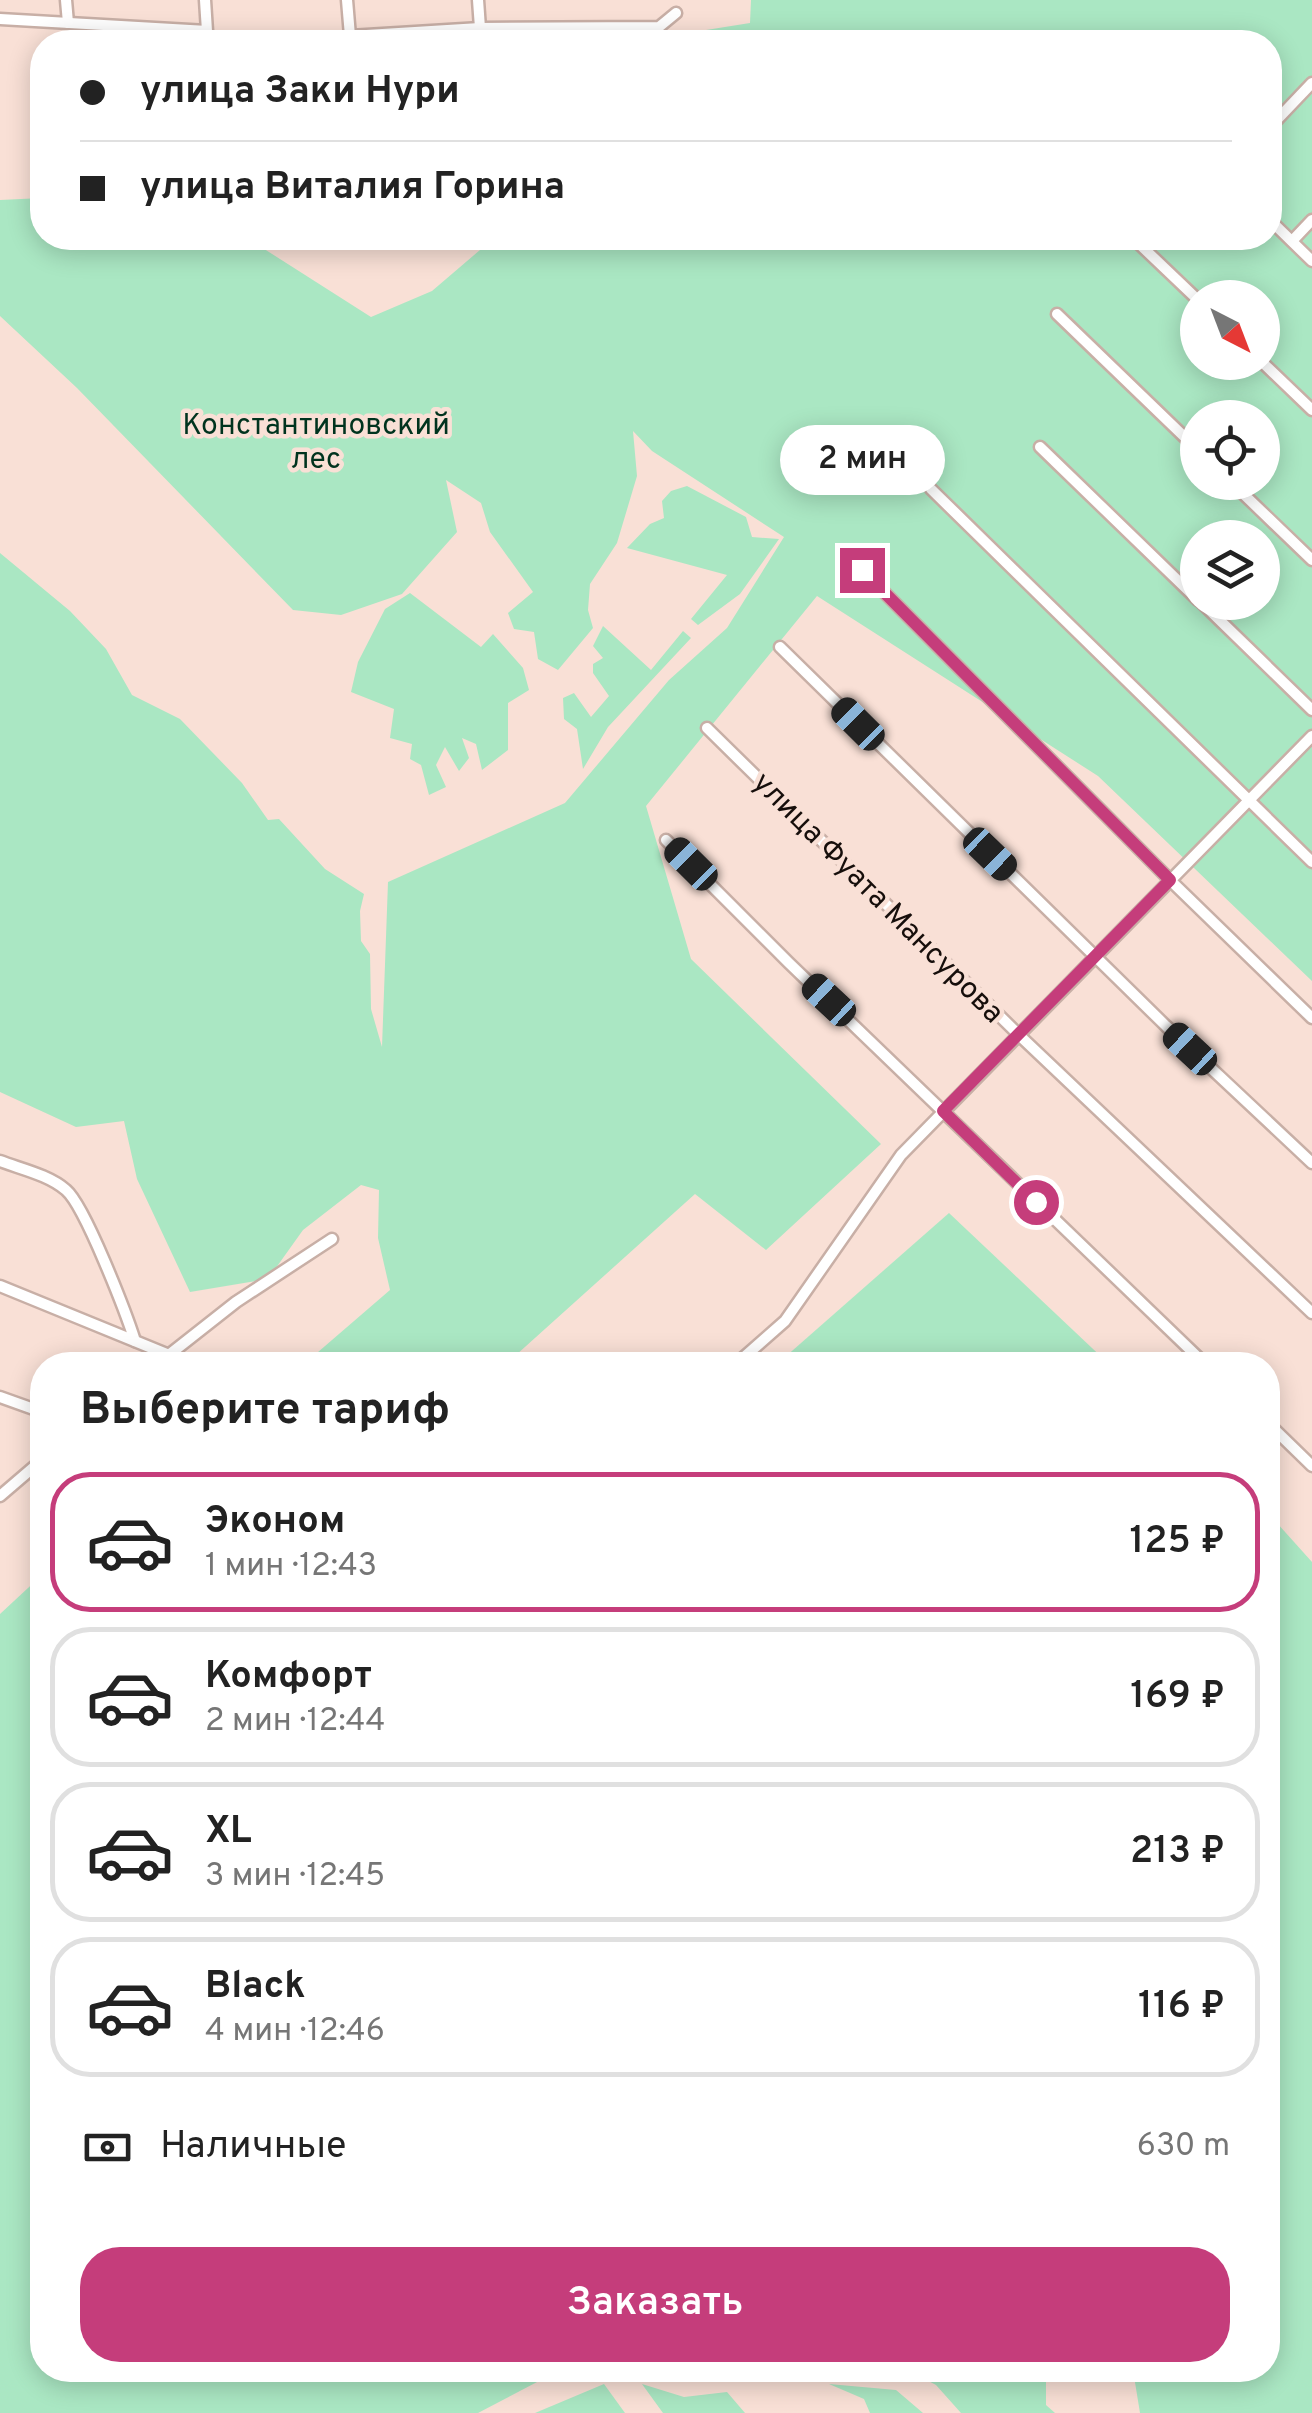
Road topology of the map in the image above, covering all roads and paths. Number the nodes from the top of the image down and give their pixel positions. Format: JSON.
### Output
{"nodes":[{"id":1,"x":66,"y":0,"type":"edge"},
{"id":2,"x":205,"y":0,"type":"edge"},
{"id":3,"x":347,"y":0,"type":"edge"},
{"id":4,"x":478,"y":0,"type":"edge"},
{"id":5,"x":676,"y":13,"type":"dead end"},
{"id":6,"x":0,"y":19,"type":"edge"},
{"id":7,"x":68,"y":23,"type":"junction"},
{"id":8,"x":480,"y":28,"type":"junction"},
{"id":9,"x":190,"y":30,"type":"edge"},
{"id":10,"x":208,"y":30,"type":"edge"},
{"id":11,"x":350,"y":30,"type":"edge"},
{"id":12,"x":448,"y":30,"type":"edge"},
{"id":13,"x":1312,"y":84,"type":"edge"},
{"id":14,"x":1282,"y":115,"type":"edge"},
{"id":15,"x":1312,"y":220,"type":"edge"},
{"id":16,"x":1282,"y":231,"type":"edge"},
{"id":17,"x":1292,"y":241,"type":"junction"},
{"id":18,"x":1146,"y":250,"type":"edge"},
{"id":19,"x":1312,"y":261,"type":"edge"},
{"id":20,"x":1180,"y":283,"type":"edge"},
{"id":21,"x":1057,"y":314,"type":"dead end"},
{"id":22,"x":1280,"y":379,"type":"edge"},
{"id":23,"x":1312,"y":410,"type":"edge"},
{"id":24,"x":1180,"y":433,"type":"edge"},
{"id":25,"x":1040,"y":448,"type":"dead end"},
{"id":26,"x":930,"y":489,"type":"dead end"},
{"id":27,"x":1250,"y":500,"type":"edge"},
{"id":28,"x":1312,"y":560,"type":"edge"},
{"id":29,"x":862,"y":570,"type":"dead end"},
{"id":30,"x":1180,"y":583,"type":"edge"},
{"id":31,"x":1219,"y":620,"type":"edge"},
{"id":32,"x":780,"y":647,"type":"dead end"},
{"id":33,"x":1312,"y":710,"type":"edge"},
{"id":34,"x":707,"y":728,"type":"dead end"},
{"id":35,"x":1312,"y":736,"type":"edge"},
{"id":36,"x":1249,"y":800,"type":"junction"},
{"id":37,"x":666,"y":840,"type":"dead end"},
{"id":38,"x":1312,"y":862,"type":"edge"},
{"id":39,"x":1170,"y":880,"type":"junction"},
{"id":40,"x":1094,"y":957,"type":"junction"},
{"id":41,"x":1312,"y":1018,"type":"edge"},
{"id":42,"x":1018,"y":1034,"type":"junction"},
{"id":43,"x":943,"y":1111,"type":"junction"},
{"id":44,"x":0,"y":1161,"type":"edge"},
{"id":45,"x":1312,"y":1163,"type":"edge"},
{"id":46,"x":332,"y":1240,"type":"dead end"},
{"id":47,"x":0,"y":1286,"type":"edge"},
{"id":48,"x":1312,"y":1312,"type":"edge"},
{"id":49,"x":135,"y":1341,"type":"junction"},
{"id":50,"x":162,"y":1352,"type":"edge"},
{"id":51,"x":173,"y":1352,"type":"edge"},
{"id":52,"x":750,"y":1352,"type":"edge"},
{"id":53,"x":1193,"y":1352,"type":"edge"},
{"id":54,"x":0,"y":1397,"type":"edge"},
{"id":55,"x":30,"y":1408,"type":"edge"},
{"id":56,"x":1280,"y":1435,"type":"edge"},
{"id":57,"x":1312,"y":1466,"type":"edge"},
{"id":58,"x":30,"y":1470,"type":"edge"},
{"id":59,"x":0,"y":1496,"type":"edge"}],
"edges":[{"from":1,"to":7,"type":"street"},
{"from":2,"to":10,"type":"street"},
{"from":3,"to":11,"type":"street"},
{"from":4,"to":8,"type":"street"},
{"from":5,"to":8,"type":"street"},
{"from":6,"to":7,"type":"street"},
{"from":7,"to":9,"type":"street"},
{"from":8,"to":12,"type":"street"},
{"from":13,"to":14,"type":"street"},
{"from":15,"to":17,"type":"street"},
{"from":16,"to":17,"type":"street"},
{"from":17,"to":19,"type":"street"},
{"from":18,"to":20,"type":"street"},
{"from":21,"to":24,"type":"street"},
{"from":22,"to":23,"type":"street"},
{"from":25,"to":30,"type":"street"},
{"from":26,"to":36,"type":"street"},
{"from":27,"to":28,"type":"street"},
{"from":29,"to":39,"type":"street"},
{"from":31,"to":33,"type":"street"},
{"from":32,"to":40,"type":"street"},
{"from":34,"to":42,"type":"street","name":"улица Фуата Мансурова"},
{"from":35,"to":36,"type":"street"},
{"from":36,"to":38,"type":"street"},
{"from":36,"to":39,"type":"street"},
{"from":37,"to":43,"type":"street"},
{"from":39,"to":40,"type":"street"},
{"from":39,"to":41,"type":"street"},
{"from":40,"to":42,"type":"street"},
{"from":40,"to":45,"type":"street"},
{"from":42,"to":43,"type":"street"},
{"from":42,"to":48,"type":"street","name":"улица Фуата Мансурова"},
{"from":43,"to":52,"type":"street"},
{"from":43,"to":53,"type":"street"},
{"from":44,"to":49,"type":"street"},
{"from":46,"to":51,"type":"street"},
{"from":47,"to":49,"type":"street"},
{"from":49,"to":50,"type":"street"},
{"from":54,"to":55,"type":"street"},
{"from":56,"to":57,"type":"street"},
{"from":58,"to":59,"type":"street"}]}
